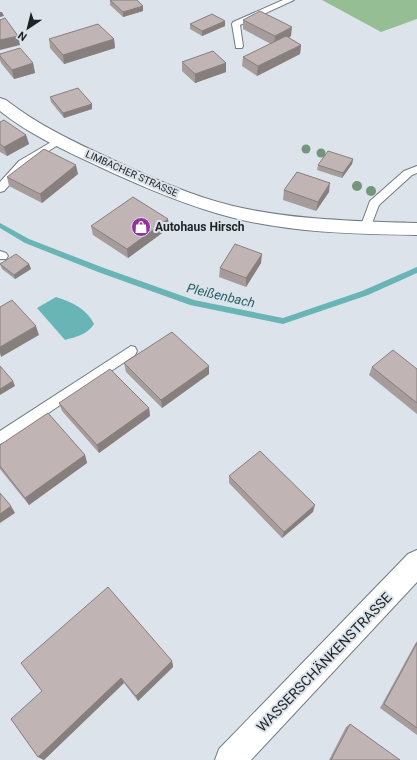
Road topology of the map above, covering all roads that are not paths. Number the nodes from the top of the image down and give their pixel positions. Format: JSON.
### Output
{"nodes":[{"id":1,"x":290,"y":0,"type":"edge"},
{"id":2,"x":239,"y":46,"type":"dead end"},
{"id":3,"x":0,"y":103,"type":"edge"},
{"id":4,"x":58,"y":141,"type":"junction"},
{"id":5,"x":417,"y":169,"type":"edge"},
{"id":6,"x":0,"y":189,"type":"edge"},
{"id":7,"x":365,"y":228,"type":"junction"},
{"id":8,"x":417,"y":229,"type":"edge"},
{"id":9,"x":131,"y":351,"type":"dead end"},
{"id":10,"x":0,"y":438,"type":"edge"},
{"id":11,"x":417,"y":563,"type":"edge"},
{"id":12,"x":230,"y":760,"type":"edge"}],
"edges":[{"from":1,"to":2,"type":"lane"},
{"from":3,"to":4,"type":"street","name":"LIMBACHER STRASSE"},
{"from":4,"to":6,"type":"lane"},
{"from":4,"to":7,"type":"street","name":"LIMBACHER STRASSE"},
{"from":5,"to":7,"type":"lane"},
{"from":7,"to":8,"type":"street","name":"LIMBACHER STRASSE"},
{"from":9,"to":10,"type":"lane"},
{"from":11,"to":12,"type":"street","name":"WASSERSCHÄNKENSTRASSE"}]}
